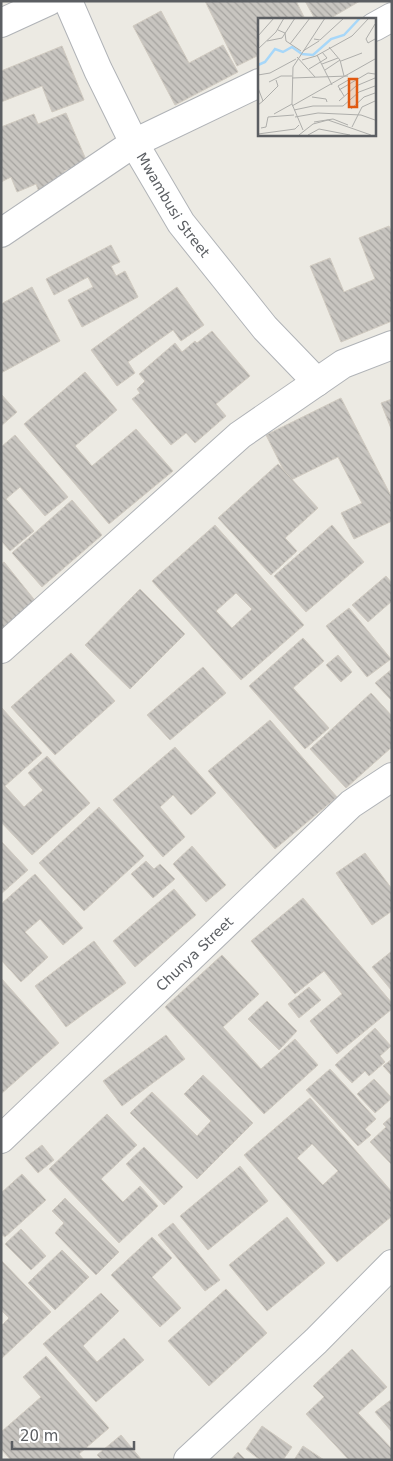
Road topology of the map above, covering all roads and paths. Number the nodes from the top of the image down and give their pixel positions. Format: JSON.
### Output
{"nodes":[{"id":1,"x":49,"y":1,"type":"edge"},
{"id":2,"x":68,"y":1,"type":"edge"},
{"id":3,"x":392,"y":16,"type":"edge"},
{"id":4,"x":1,"y":23,"type":"edge"},
{"id":5,"x":376,"y":26,"type":"edge"},
{"id":6,"x":258,"y":83,"type":"edge"},
{"id":7,"x":134,"y":143,"type":"junction"},
{"id":8,"x":1,"y":233,"type":"edge"},
{"id":9,"x":392,"y":345,"type":"edge"},
{"id":10,"x":317,"y":382,"type":"junction"},
{"id":11,"x":1,"y":649,"type":"edge"},
{"id":12,"x":392,"y":777,"type":"edge"},
{"id":13,"x":1,"y":1139,"type":"edge"},
{"id":14,"x":392,"y":1264,"type":"edge"},
{"id":15,"x":188,"y":1460,"type":"edge"}],
"edges":[{"from":1,"to":4,"type":"street"},
{"from":2,"to":7,"type":"street","name":"Mwambusi Street"},
{"from":3,"to":5,"type":"street"},
{"from":6,"to":7,"type":"street"},
{"from":7,"to":8,"type":"street"},
{"from":7,"to":10,"type":"street","name":"Mwambusi Street"},
{"from":9,"to":10,"type":"street"},
{"from":10,"to":11,"type":"street"},
{"from":12,"to":13,"type":"street","name":"Chunya Street"},
{"from":14,"to":15,"type":"street"}]}
